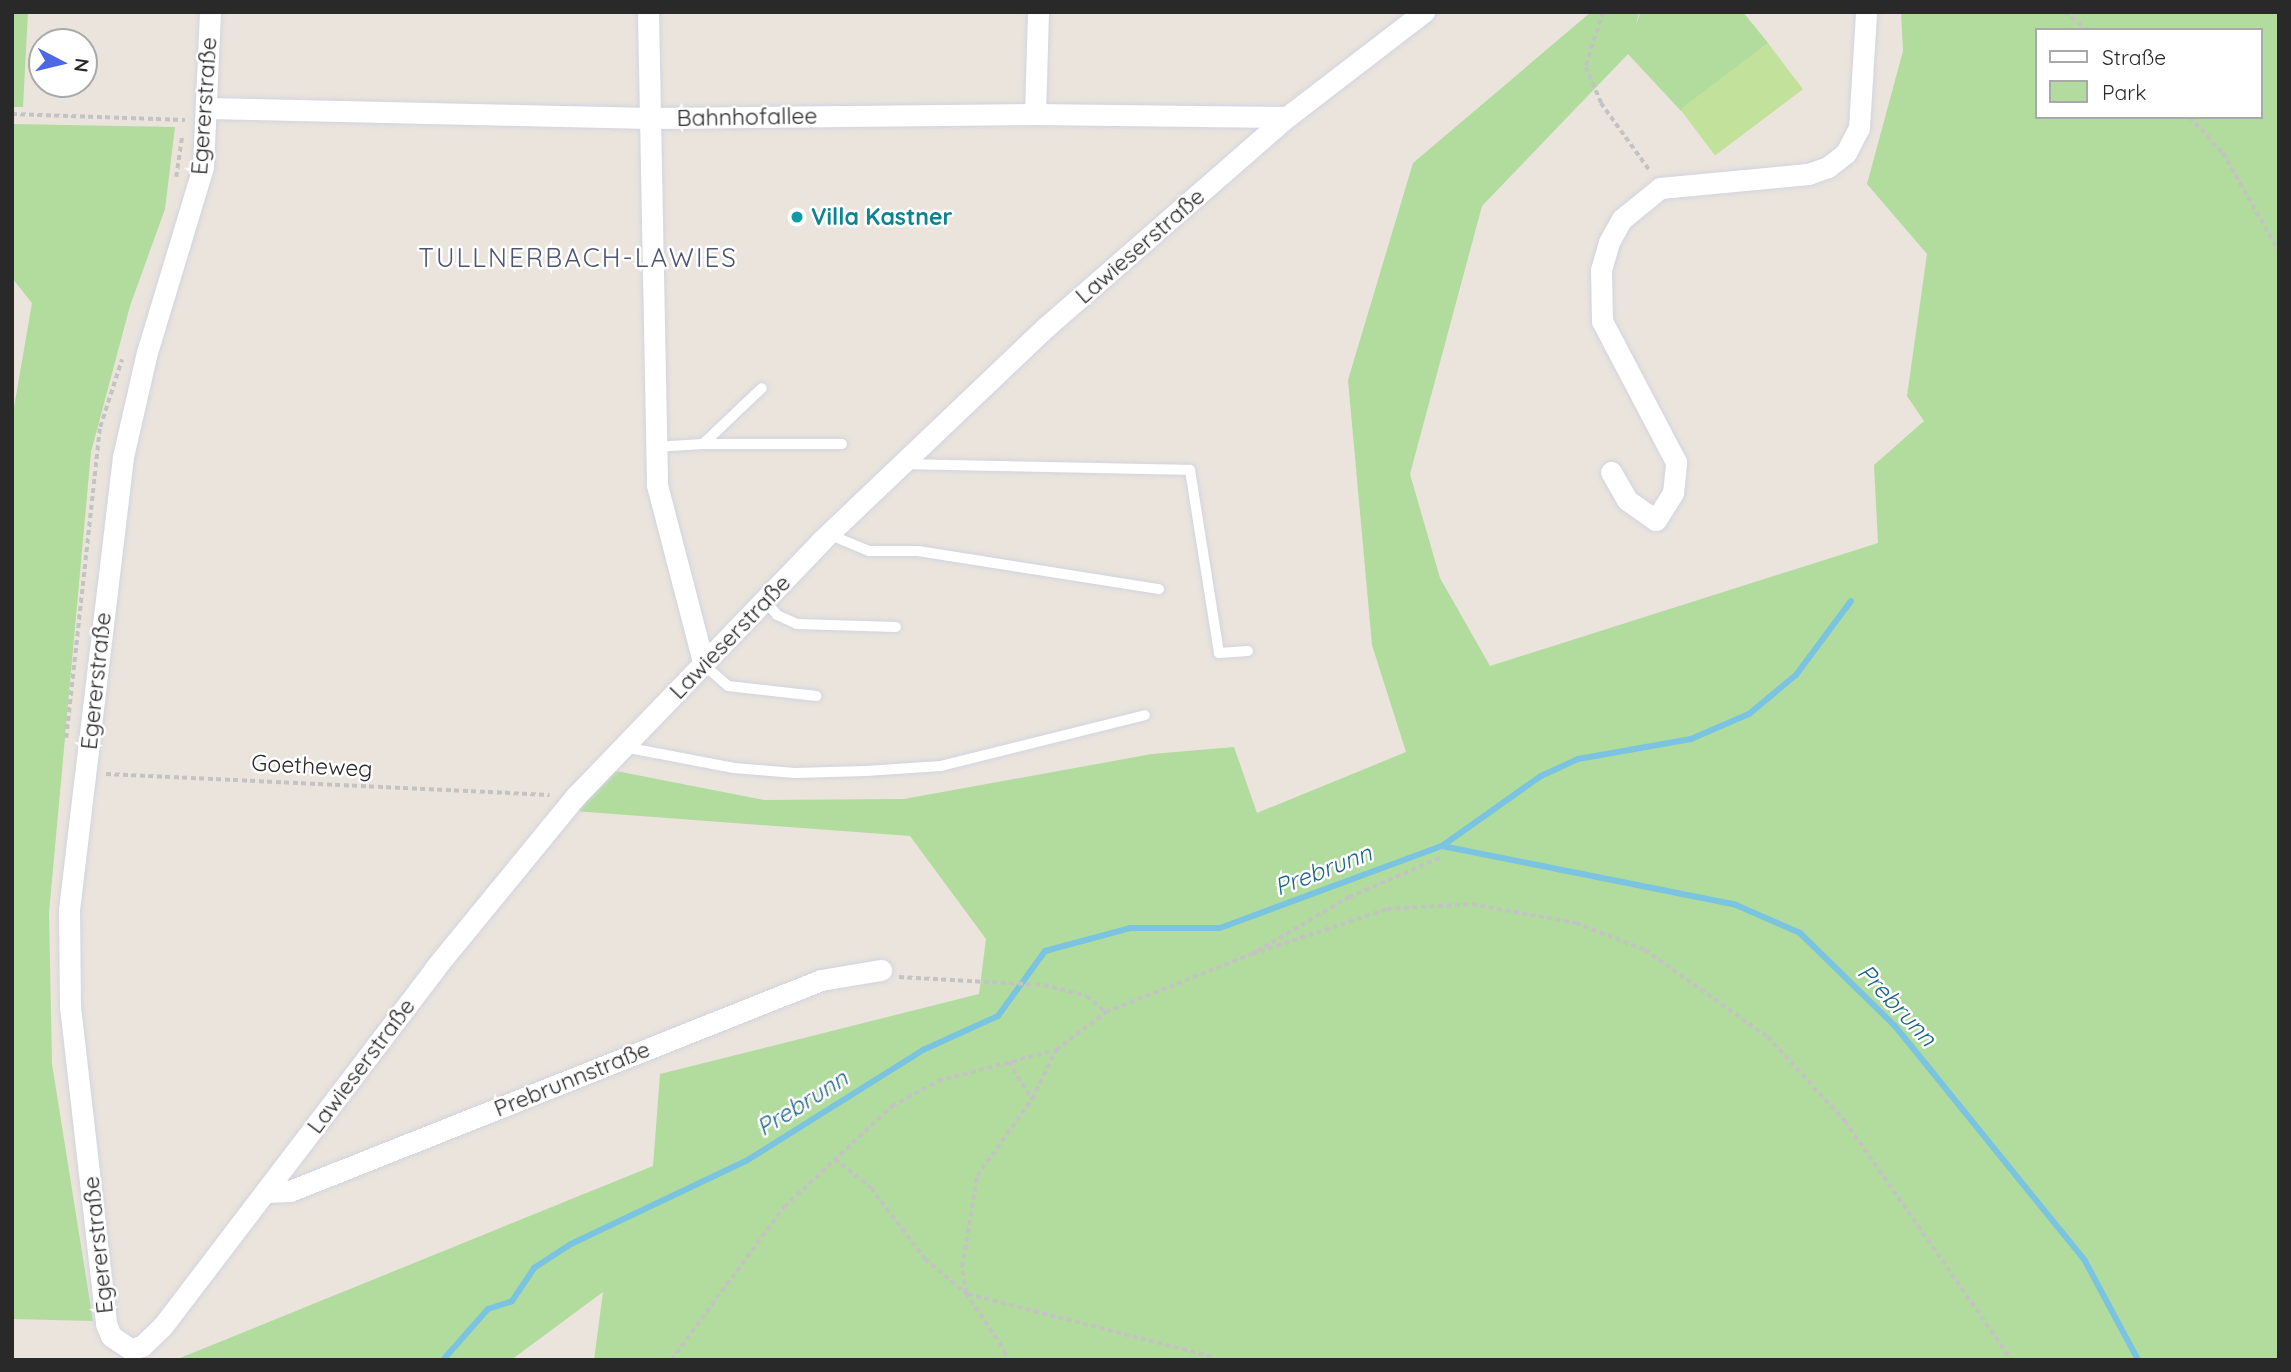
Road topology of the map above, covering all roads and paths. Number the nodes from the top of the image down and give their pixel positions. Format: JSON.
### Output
{"nodes":[{"id":1,"x":210,"y":12,"type":"edge"},
{"id":2,"x":648,"y":12,"type":"edge"},
{"id":3,"x":1038,"y":12,"type":"edge"},
{"id":4,"x":1424,"y":12,"type":"edge"},
{"id":5,"x":1603,"y":12,"type":"edge"},
{"id":6,"x":1866,"y":12,"type":"edge"},
{"id":7,"x":2065,"y":12,"type":"edge"},
{"id":8,"x":2085,"y":28,"type":"edge"},
{"id":9,"x":12,"y":114,"type":"edge"},
{"id":10,"x":208,"y":114,"type":"junction"},
{"id":11,"x":1035,"y":114,"type":"junction"},
{"id":12,"x":1287,"y":117,"type":"junction"},
{"id":13,"x":650,"y":118,"type":"junction"},
{"id":14,"x":2192,"y":119,"type":"edge"},
{"id":15,"x":1660,"y":188,"type":"junction"},
{"id":16,"x":2279,"y":251,"type":"edge"},
{"id":17,"x":762,"y":388,"type":"dead end"},
{"id":18,"x":702,"y":444,"type":"junction"},
{"id":19,"x":842,"y":444,"type":"dead end"},
{"id":20,"x":654,"y":447,"type":"junction"},
{"id":21,"x":902,"y":464,"type":"junction"},
{"id":22,"x":1611,"y":471,"type":"dead end"},
{"id":23,"x":828,"y":534,"type":"junction"},
{"id":24,"x":1159,"y":589,"type":"dead end"},
{"id":25,"x":765,"y":600,"type":"junction"},
{"id":26,"x":896,"y":627,"type":"dead end"},
{"id":27,"x":1248,"y":651,"type":"dead end"},
{"id":28,"x":704,"y":665,"type":"junction"},
{"id":29,"x":816,"y":696,"type":"dead end"},
{"id":30,"x":1145,"y":715,"type":"dead end"},
{"id":31,"x":66,"y":738,"type":"dead end"},
{"id":32,"x":624,"y":747,"type":"junction"},
{"id":33,"x":86,"y":773,"type":"junction"},
{"id":34,"x":576,"y":796,"type":"junction"},
{"id":35,"x":1441,"y":857,"type":"dead end"},
{"id":36,"x":1252,"y":954,"type":"junction"},
{"id":37,"x":881,"y":970,"type":"joint"},
{"id":38,"x":1106,"y":1012,"type":"junction"},
{"id":39,"x":1056,"y":1051,"type":"junction"},
{"id":40,"x":1009,"y":1062,"type":"junction"},
{"id":41,"x":1032,"y":1099,"type":"junction"},
{"id":42,"x":835,"y":1158,"type":"junction"},
{"id":43,"x":265,"y":1192,"type":"junction"},
{"id":44,"x":967,"y":1293,"type":"junction"},
{"id":45,"x":130,"y":1349,"type":"joint"},
{"id":46,"x":1213,"y":1357,"type":"dead end"},
{"id":47,"x":671,"y":1360,"type":"edge"},
{"id":48,"x":1006,"y":1360,"type":"edge"},
{"id":49,"x":2012,"y":1360,"type":"edge"}],
"edges":[{"from":1,"to":10,"type":"street","name":"Egererstraße"},
{"from":2,"to":13,"type":"street"},
{"from":3,"to":11,"type":"street"},
{"from":4,"to":12,"type":"street","name":"Lawieserstraße"},
{"from":5,"to":15,"type":"path"},
{"from":6,"to":15,"type":"street"},
{"from":7,"to":8,"type":"path"},
{"from":9,"to":10,"type":"path"},
{"from":10,"to":13,"type":"street","name":"Bahnhofallee"},
{"from":10,"to":33,"type":"street","name":"Egererstraße"},
{"from":11,"to":12,"type":"street","name":"Bahnhofallee"},
{"from":11,"to":13,"type":"street","name":"Bahnhofallee"},
{"from":12,"to":21,"type":"street","name":"Lawieserstraße"},
{"from":13,"to":20,"type":"street"},
{"from":14,"to":16,"type":"path"},
{"from":15,"to":22,"type":"street"},
{"from":17,"to":18,"type":"lane"},
{"from":18,"to":19,"type":"lane"},
{"from":18,"to":20,"type":"lane"},
{"from":20,"to":28,"type":"street"},
{"from":21,"to":23,"type":"street","name":"Lawieserstraße"},
{"from":21,"to":27,"type":"lane"},
{"from":23,"to":24,"type":"lane"},
{"from":23,"to":25,"type":"street","name":"Lawieserstraße"},
{"from":25,"to":26,"type":"lane"},
{"from":25,"to":28,"type":"street","name":"Lawieserstraße"},
{"from":28,"to":29,"type":"lane"},
{"from":28,"to":32,"type":"street","name":"Lawieserstraße"},
{"from":30,"to":32,"type":"lane"},
{"from":31,"to":33,"type":"path"},
{"from":32,"to":34,"type":"street","name":"Lawieserstraße"},
{"from":33,"to":34,"type":"path","name":"Goetheweg"},
{"from":33,"to":45,"type":"street","name":"Egererstraße"},
{"from":34,"to":43,"type":"street","name":"Lawieserstraße"},
{"from":35,"to":36,"type":"path"},
{"from":36,"to":38,"type":"path"},
{"from":36,"to":49,"type":"path"},
{"from":37,"to":38,"type":"path"},
{"from":37,"to":43,"type":"street","name":"Prebrunnstraße"},
{"from":38,"to":39,"type":"path"},
{"from":39,"to":40,"type":"path"},
{"from":39,"to":41,"type":"path"},
{"from":40,"to":41,"type":"path"},
{"from":40,"to":42,"type":"path"},
{"from":41,"to":44,"type":"path"},
{"from":42,"to":44,"type":"path"},
{"from":42,"to":47,"type":"path"},
{"from":43,"to":45,"type":"street","name":"Lawieserstraße"},
{"from":44,"to":46,"type":"path"},
{"from":44,"to":48,"type":"path"}]}
